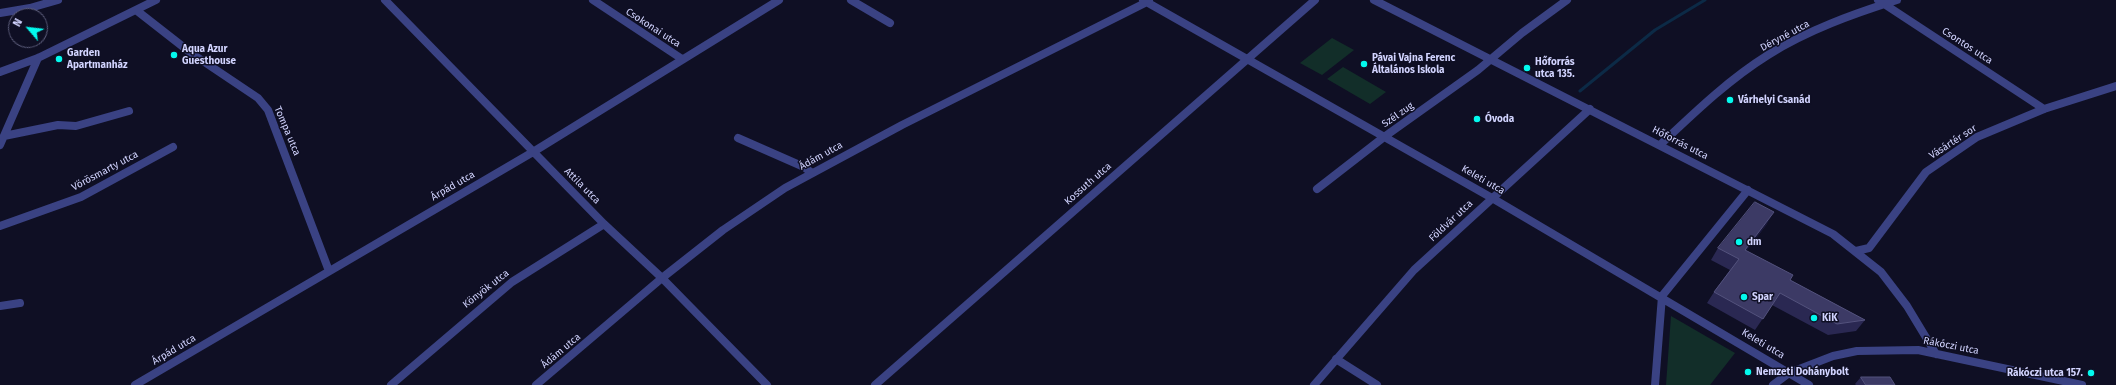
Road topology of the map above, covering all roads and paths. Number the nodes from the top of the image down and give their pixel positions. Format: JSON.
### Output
{"nodes":[{"id":1,"x":58,"y":0,"type":"edge"},
{"id":2,"x":156,"y":0,"type":"edge"},
{"id":3,"x":385,"y":0,"type":"edge"},
{"id":4,"x":593,"y":0,"type":"edge"},
{"id":5,"x":779,"y":0,"type":"edge"},
{"id":6,"x":851,"y":0,"type":"edge"},
{"id":7,"x":1315,"y":0,"type":"edge"},
{"id":8,"x":1374,"y":0,"type":"edge"},
{"id":9,"x":1567,"y":0,"type":"edge"},
{"id":10,"x":1897,"y":0,"type":"edge"},
{"id":11,"x":1147,"y":1,"type":"edge"},
{"id":12,"x":1881,"y":2,"type":"edge"},
{"id":13,"x":136,"y":10,"type":"junction"},
{"id":14,"x":0,"y":13,"type":"edge"},
{"id":15,"x":890,"y":23,"type":"dead end"},
{"id":16,"x":38,"y":58,"type":"junction"},
{"id":17,"x":682,"y":59,"type":"junction"},
{"id":18,"x":1248,"y":59,"type":"junction"},
{"id":19,"x":1491,"y":59,"type":"junction"},
{"id":20,"x":0,"y":72,"type":"edge"},
{"id":21,"x":2116,"y":86,"type":"edge"},
{"id":22,"x":1590,"y":109,"type":"junction"},
{"id":23,"x":2044,"y":109,"type":"junction"},
{"id":24,"x":129,"y":111,"type":"dead end"},
{"id":25,"x":4,"y":136,"type":"junction"},
{"id":26,"x":1384,"y":137,"type":"junction"},
{"id":27,"x":738,"y":138,"type":"dead end"},
{"id":28,"x":1660,"y":145,"type":"junction"},
{"id":29,"x":0,"y":146,"type":"edge"},
{"id":30,"x":172,"y":147,"type":"dead end"},
{"id":31,"x":533,"y":152,"type":"junction"},
{"id":32,"x":812,"y":173,"type":"junction"},
{"id":33,"x":1317,"y":189,"type":"dead end"},
{"id":34,"x":1748,"y":190,"type":"junction"},
{"id":35,"x":1492,"y":198,"type":"junction"},
{"id":36,"x":604,"y":224,"type":"junction"},
{"id":37,"x":0,"y":226,"type":"edge"},
{"id":38,"x":1856,"y":251,"type":"junction"},
{"id":39,"x":329,"y":271,"type":"junction"},
{"id":40,"x":662,"y":278,"type":"junction"},
{"id":41,"x":1662,"y":296,"type":"junction"},
{"id":42,"x":20,"y":304,"type":"dead end"},
{"id":43,"x":0,"y":306,"type":"edge"},
{"id":44,"x":1936,"y":354,"type":"junction"},
{"id":45,"x":1336,"y":359,"type":"junction"},
{"id":46,"x":1789,"y":373,"type":"junction"},
{"id":47,"x":135,"y":385,"type":"edge"},
{"id":48,"x":391,"y":385,"type":"edge"},
{"id":49,"x":536,"y":385,"type":"edge"},
{"id":50,"x":767,"y":385,"type":"edge"},
{"id":51,"x":875,"y":385,"type":"edge"},
{"id":52,"x":1314,"y":385,"type":"edge"},
{"id":53,"x":1377,"y":385,"type":"edge"},
{"id":54,"x":1655,"y":385,"type":"edge"},
{"id":55,"x":1773,"y":385,"type":"edge"},
{"id":56,"x":1809,"y":385,"type":"edge"},
{"id":57,"x":2082,"y":385,"type":"edge"}],
"edges":[{"from":1,"to":14,"type":"street"},
{"from":2,"to":13,"type":"street"},
{"from":3,"to":31,"type":"street","name":"Attila utca"},
{"from":4,"to":17,"type":"street","name":"Csokonai utca"},
{"from":5,"to":17,"type":"street","name":"Árpád utca"},
{"from":6,"to":15,"type":"street"},
{"from":7,"to":18,"type":"street","name":"Kossuth utca"},
{"from":8,"to":19,"type":"street","name":"Hőforrás utca"},
{"from":9,"to":19,"type":"street","name":"Szél zug"},
{"from":10,"to":12,"type":"street","name":"Déryné utca"},
{"from":11,"to":18,"type":"street","name":"Keleti utca"},
{"from":11,"to":32,"type":"street","name":"Ádám utca"},
{"from":12,"to":23,"type":"street","name":"Csontos utca"},
{"from":12,"to":28,"type":"street","name":"Déryné utca"},
{"from":13,"to":16,"type":"street"},
{"from":13,"to":39,"type":"street","name":"Tompa utca"},
{"from":16,"to":20,"type":"street"},
{"from":16,"to":25,"type":"street"},
{"from":17,"to":31,"type":"street","name":"Árpád utca"},
{"from":18,"to":26,"type":"street","name":"Keleti utca"},
{"from":18,"to":51,"type":"street","name":"Kossuth utca"},
{"from":19,"to":22,"type":"street","name":"Hőforrás utca"},
{"from":19,"to":26,"type":"street","name":"Szél zug"},
{"from":21,"to":23,"type":"street","name":"Vásártér sor"},
{"from":22,"to":28,"type":"street","name":"Hőforrás utca"},
{"from":22,"to":35,"type":"street","name":"Földvár utca"},
{"from":23,"to":38,"type":"street","name":"Vásártér sor"},
{"from":24,"to":25,"type":"street"},
{"from":25,"to":29,"type":"street"},
{"from":26,"to":33,"type":"street","name":"Szél zug"},
{"from":26,"to":35,"type":"street","name":"Keleti utca"},
{"from":27,"to":32,"type":"street"},
{"from":28,"to":34,"type":"street","name":"Hőforrás utca"},
{"from":30,"to":37,"type":"street","name":"Vörösmarty utca"},
{"from":31,"to":36,"type":"street","name":"Attila utca"},
{"from":31,"to":39,"type":"street","name":"Árpád utca"},
{"from":32,"to":40,"type":"street","name":"Ádám utca"},
{"from":34,"to":38,"type":"street","name":"Hőforrás utca"},
{"from":34,"to":41,"type":"street"},
{"from":35,"to":41,"type":"street","name":"Keleti utca"},
{"from":35,"to":45,"type":"street","name":"Földvár utca"},
{"from":36,"to":40,"type":"street","name":"Attila utca"},
{"from":36,"to":48,"type":"street","name":"Könyök utca"},
{"from":38,"to":44,"type":"street","name":"Hőforrás utca"},
{"from":39,"to":47,"type":"street","name":"Árpád utca"},
{"from":40,"to":49,"type":"street","name":"Ádám utca"},
{"from":40,"to":50,"type":"street","name":"Attila utca"},
{"from":41,"to":46,"type":"street","name":"Keleti utca"},
{"from":41,"to":54,"type":"street"},
{"from":42,"to":43,"type":"street"},
{"from":44,"to":46,"type":"street","name":"Rákóczi utca"},
{"from":44,"to":57,"type":"street","name":"Rákóczi utca"},
{"from":45,"to":52,"type":"street","name":"Földvár utca"},
{"from":45,"to":53,"type":"street"},
{"from":46,"to":55,"type":"street","name":"Rákóczi utca"},
{"from":46,"to":56,"type":"street","name":"Keleti utca"}]}
